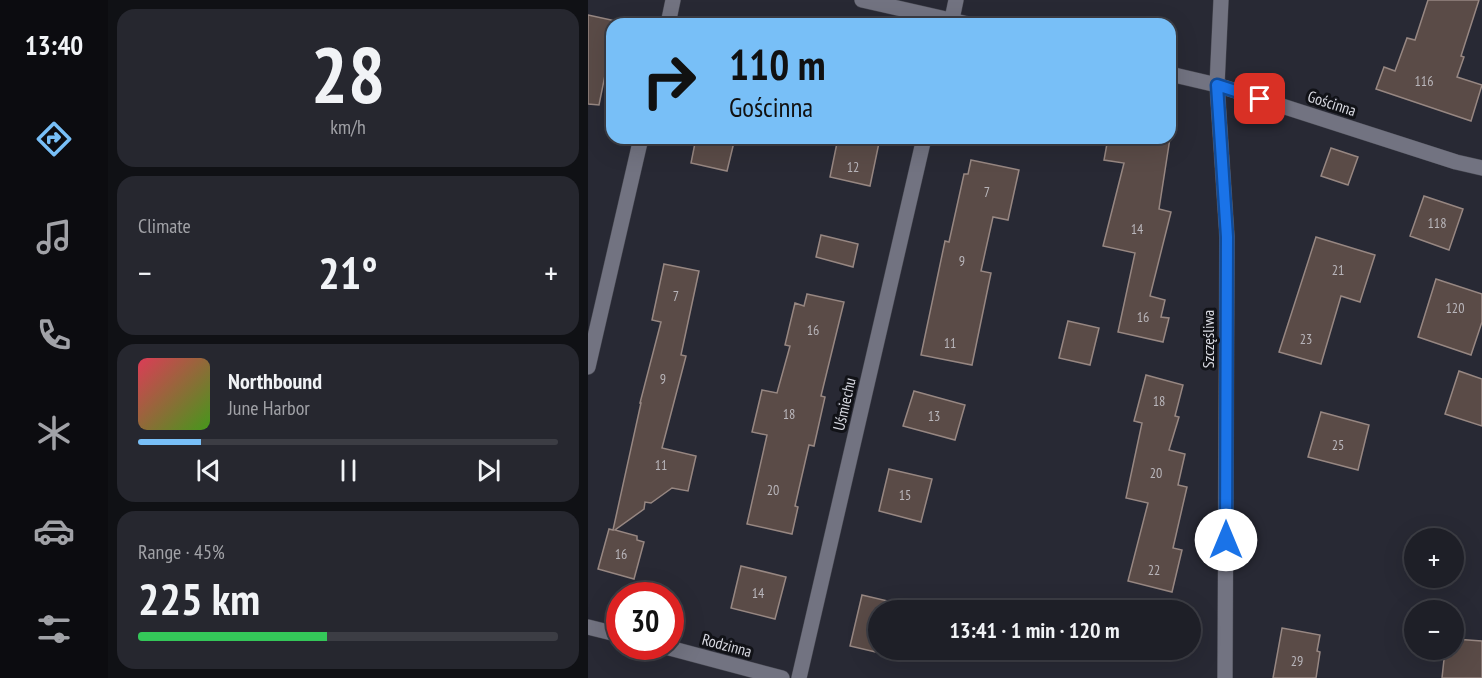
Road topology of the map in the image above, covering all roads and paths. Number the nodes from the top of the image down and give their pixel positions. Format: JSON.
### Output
{"nodes":[{"id":1,"x":673,"y":0,"type":"edge"},
{"id":2,"x":862,"y":0,"type":"edge"},
{"id":3,"x":956,"y":0,"type":"edge"},
{"id":4,"x":1221,"y":0,"type":"edge"},
{"id":5,"x":669,"y":18,"type":"edge"},
{"id":6,"x":935,"y":18,"type":"edge"},
{"id":7,"x":952,"y":18,"type":"edge"},
{"id":8,"x":1176,"y":75,"type":"edge"},
{"id":9,"x":1217,"y":85,"type":"junction"},
{"id":10,"x":640,"y":144,"type":"edge"},
{"id":11,"x":923,"y":144,"type":"edge"},
{"id":12,"x":1482,"y":168,"type":"edge"},
{"id":13,"x":588,"y":367,"type":"edge"},
{"id":14,"x":588,"y":627,"type":"edge"},
{"id":15,"x":606,"y":632,"type":"edge"},
{"id":16,"x":684,"y":652,"type":"edge"},
{"id":17,"x":782,"y":678,"type":"edge"},
{"id":18,"x":799,"y":678,"type":"edge"},
{"id":19,"x":1225,"y":678,"type":"edge"}],
"edges":[{"from":1,"to":5,"type":"street"},
{"from":2,"to":6,"type":"street"},
{"from":3,"to":7,"type":"street"},
{"from":4,"to":9,"type":"street","name":"Szczęśliwa"},
{"from":8,"to":9,"type":"street","name":"Gościnna"},
{"from":9,"to":12,"type":"street","name":"Gościnna"},
{"from":9,"to":19,"type":"street","name":"Szczęśliwa"},
{"from":10,"to":13,"type":"street"},
{"from":11,"to":18,"type":"street","name":"Uśmiechu"},
{"from":14,"to":15,"type":"street"},
{"from":16,"to":17,"type":"street","name":"Rodzinna"}]}
